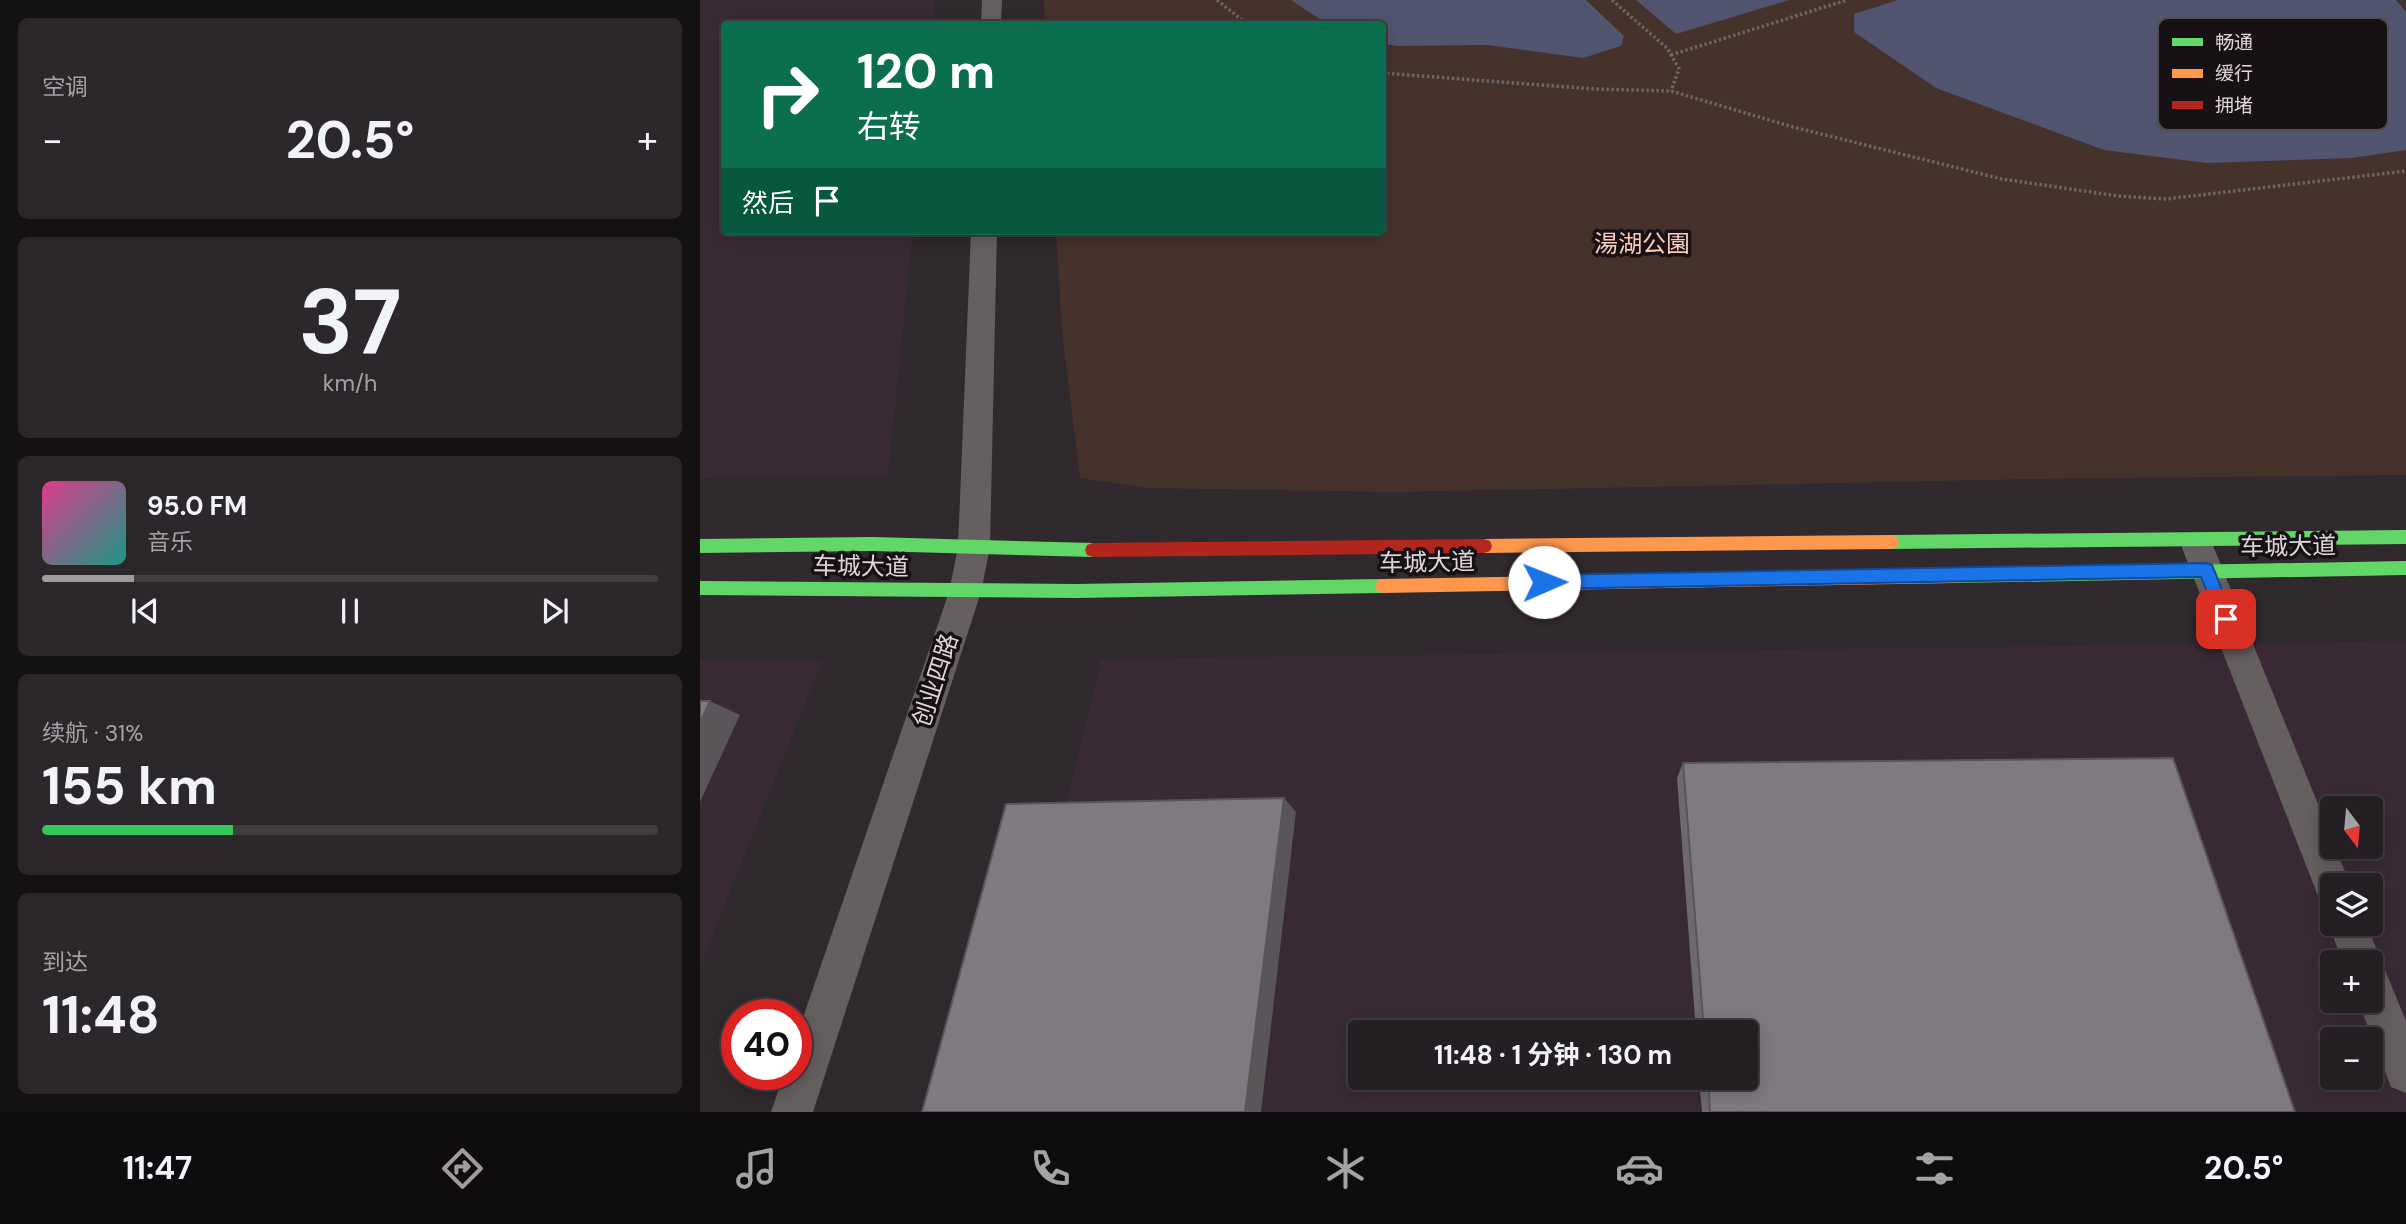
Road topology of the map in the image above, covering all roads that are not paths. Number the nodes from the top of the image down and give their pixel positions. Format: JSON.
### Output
{"nodes":[{"id":1,"x":992,"y":0,"type":"edge"},
{"id":2,"x":991,"y":21,"type":"edge"},
{"id":3,"x":984,"y":235,"type":"edge"},
{"id":4,"x":2406,"y":537,"type":"edge"},
{"id":5,"x":700,"y":546,"type":"edge"},
{"id":6,"x":974,"y":547,"type":"junction"},
{"id":7,"x":2200,"y":555,"type":"junction"},
{"id":8,"x":2406,"y":568,"type":"edge"},
{"id":9,"x":700,"y":588,"type":"edge"},
{"id":10,"x":965,"y":592,"type":"junction"},
{"id":11,"x":2327,"y":873,"type":"edge"},
{"id":12,"x":2382,"y":1013,"type":"edge"},
{"id":13,"x":2406,"y":1072,"type":"edge"},
{"id":14,"x":792,"y":1112,"type":"edge"}],
"edges":[{"from":1,"to":2,"type":"street"},
{"from":3,"to":6,"type":"street","name":"创业四路"},
{"from":4,"to":7,"type":"street","name":"车城大道"},
{"from":5,"to":6,"type":"street","name":"车城大道"},
{"from":6,"to":7,"type":"street","name":"车城大道"},
{"from":6,"to":10,"type":"street","name":"创业四路"},
{"from":7,"to":8,"type":"street","name":"车城大道"},
{"from":7,"to":10,"type":"street","name":"车城大道"},
{"from":7,"to":11,"type":"street"},
{"from":9,"to":10,"type":"street","name":"车城大道"},
{"from":10,"to":14,"type":"street","name":"创业四路"},
{"from":12,"to":13,"type":"street"}]}
